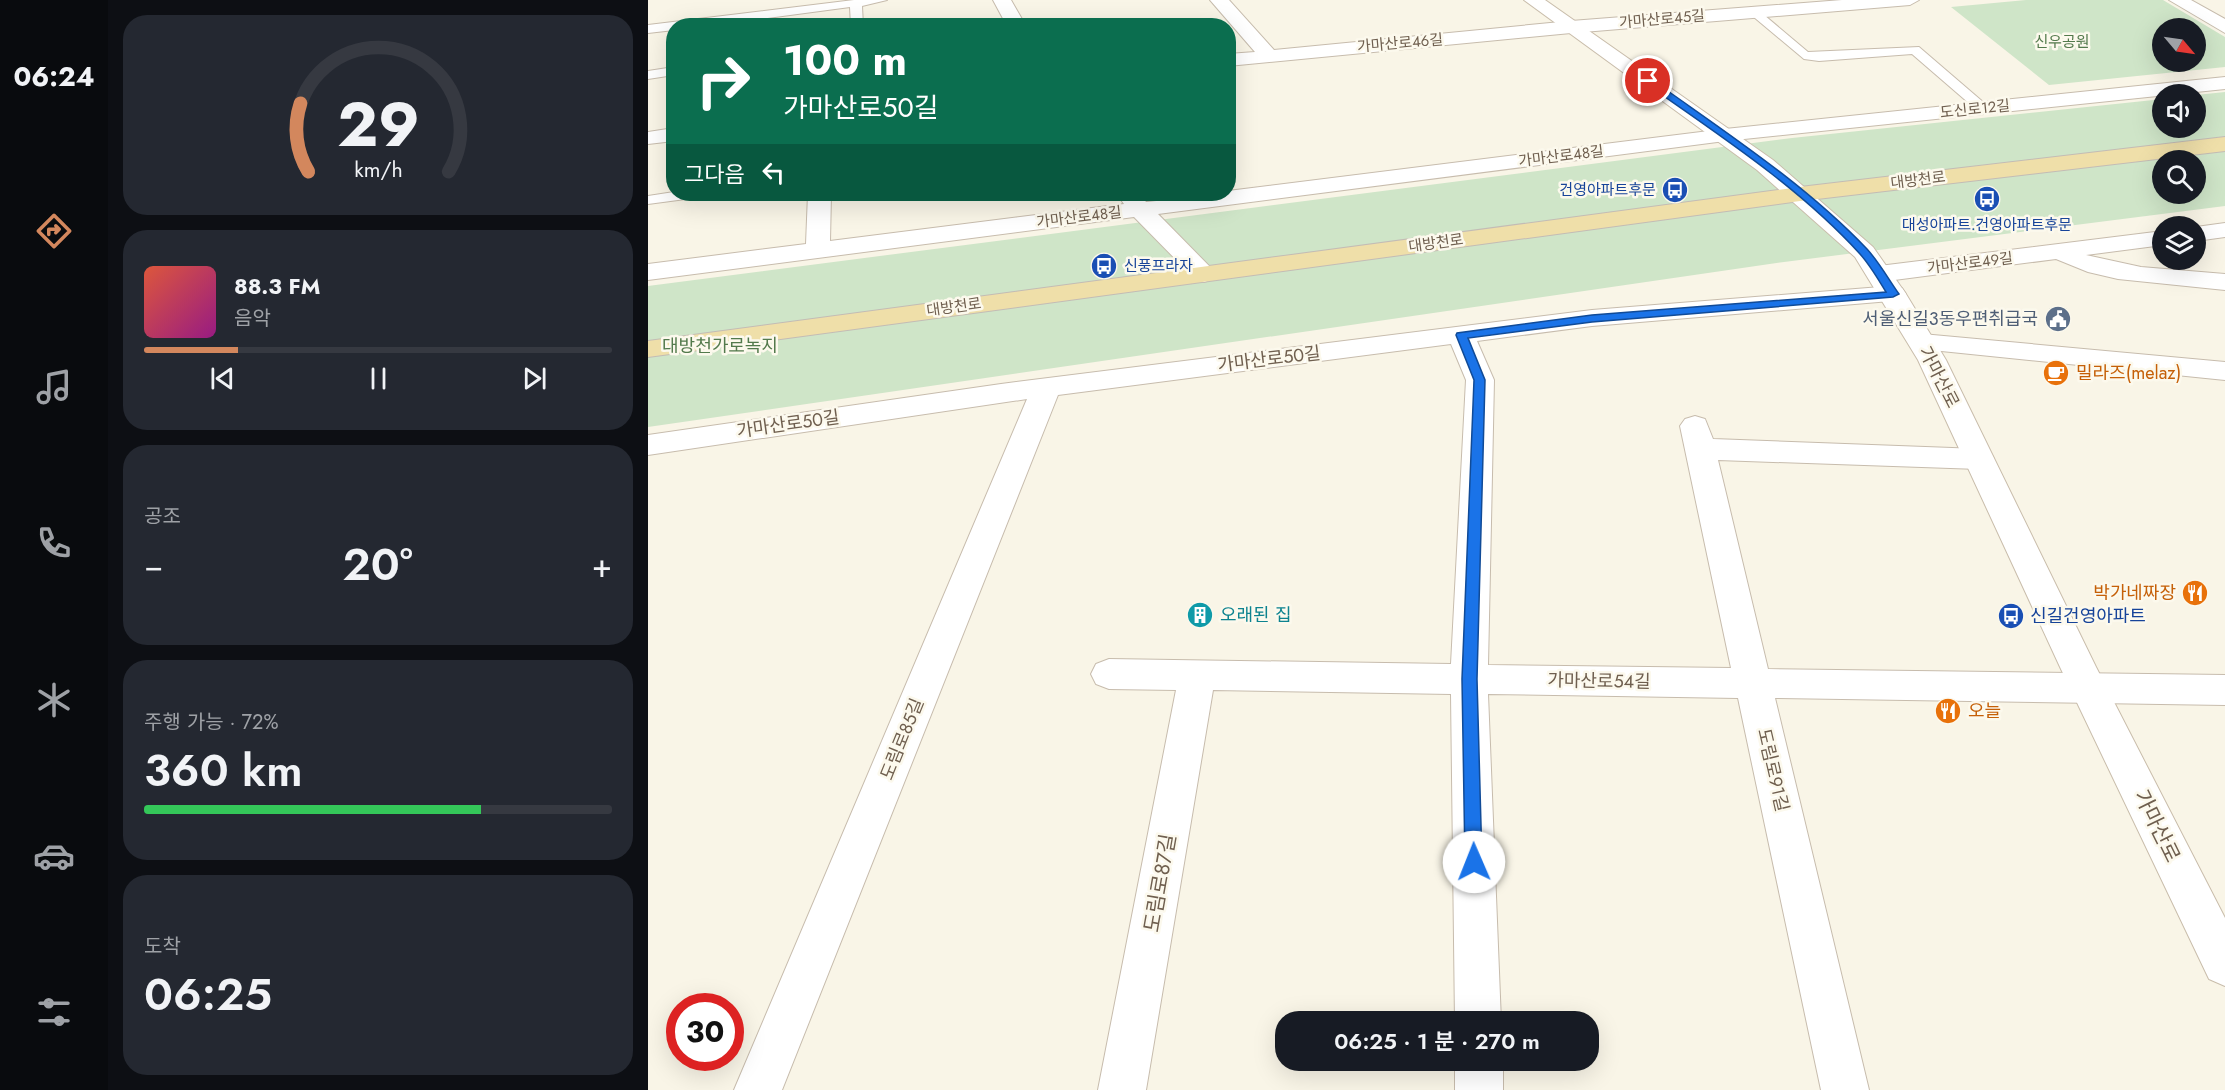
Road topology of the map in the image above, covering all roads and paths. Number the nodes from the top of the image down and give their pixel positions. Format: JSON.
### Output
{"nodes":[{"id":1,"x":881,"y":0,"type":"edge"},
{"id":2,"x":1002,"y":0,"type":"edge"},
{"id":3,"x":1219,"y":0,"type":"edge"},
{"id":4,"x":1533,"y":0,"type":"edge"},
{"id":5,"x":1910,"y":0,"type":"edge"},
{"id":6,"x":2178,"y":0,"type":"edge"},
{"id":7,"x":856,"y":3,"type":"junction"},
{"id":8,"x":1847,"y":3,"type":"edge"},
{"id":9,"x":1753,"y":11,"type":"junction"},
{"id":10,"x":737,"y":18,"type":"edge"},
{"id":11,"x":857,"y":18,"type":"edge"},
{"id":12,"x":1012,"y":18,"type":"edge"},
{"id":13,"x":1235,"y":18,"type":"edge"},
{"id":14,"x":1236,"y":19,"type":"edge"},
{"id":15,"x":2221,"y":22,"type":"edge"},
{"id":16,"x":666,"y":27,"type":"edge"},
{"id":17,"x":1571,"y":27,"type":"junction"},
{"id":18,"x":648,"y":29,"type":"edge"},
{"id":19,"x":1269,"y":56,"type":"junction"},
{"id":20,"x":1236,"y":59,"type":"edge"},
{"id":21,"x":666,"y":72,"type":"edge"},
{"id":22,"x":648,"y":75,"type":"edge"},
{"id":23,"x":2225,"y":83,"type":"edge"},
{"id":24,"x":1983,"y":108,"type":"junction"},
{"id":25,"x":666,"y":135,"type":"edge"},
{"id":26,"x":1725,"y":135,"type":"junction"},
{"id":27,"x":648,"y":138,"type":"edge"},
{"id":28,"x":2225,"y":144,"type":"edge"},
{"id":29,"x":1236,"y":190,"type":"edge"},
{"id":30,"x":1800,"y":194,"type":"junction"},
{"id":31,"x":666,"y":198,"type":"edge"},
{"id":32,"x":648,"y":200,"type":"edge"},
{"id":33,"x":819,"y":201,"type":"edge"},
{"id":34,"x":1134,"y":201,"type":"edge"},
{"id":35,"x":2225,"y":230,"type":"edge"},
{"id":36,"x":2206,"y":233,"type":"edge"},
{"id":37,"x":2152,"y":239,"type":"edge"},
{"id":38,"x":818,"y":249,"type":"junction"},
{"id":39,"x":2061,"y":251,"type":"junction"},
{"id":40,"x":648,"y":272,"type":"edge"},
{"id":41,"x":1204,"y":274,"type":"junction"},
{"id":42,"x":2225,"y":282,"type":"edge"},
{"id":43,"x":1886,"y":284,"type":"junction"},
{"id":44,"x":1461,"y":335,"type":"junction"},
{"id":45,"x":1922,"y":342,"type":"junction"},
{"id":46,"x":648,"y":349,"type":"edge"},
{"id":47,"x":2225,"y":371,"type":"edge"},
{"id":48,"x":1046,"y":388,"type":"junction"},
{"id":49,"x":648,"y":445,"type":"edge"},
{"id":50,"x":1979,"y":459,"type":"junction"},
{"id":51,"x":1109,"y":674,"type":"dead end"},
{"id":52,"x":1197,"y":675,"type":"junction"},
{"id":53,"x":1469,"y":679,"type":"junction"},
{"id":54,"x":1753,"y":683,"type":"junction"},
{"id":55,"x":2089,"y":688,"type":"junction"},
{"id":56,"x":2225,"y":690,"type":"edge"},
{"id":57,"x":2225,"y":964,"type":"edge"},
{"id":58,"x":1478,"y":1011,"type":"edge"},
{"id":59,"x":1479,"y":1071,"type":"edge"},
{"id":60,"x":758,"y":1090,"type":"edge"},
{"id":61,"x":1122,"y":1090,"type":"edge"},
{"id":62,"x":1479,"y":1090,"type":"edge"},
{"id":63,"x":1845,"y":1090,"type":"edge"}],
"edges":[{"from":1,"to":7,"type":"lane"},
{"from":2,"to":12,"type":"street"},
{"from":3,"to":13,"type":"street"},
{"from":4,"to":17,"type":"street","name":"가마산로"},
{"from":5,"to":8,"type":"street","name":"가마산로45길"},
{"from":6,"to":15,"type":"street"},
{"from":7,"to":10,"type":"lane"},
{"from":7,"to":11,"type":"lane"},
{"from":8,"to":9,"type":"street","name":"가마산로45길"},
{"from":9,"to":17,"type":"street","name":"가마산로45길"},
{"from":9,"to":24,"type":"lane"},
{"from":14,"to":19,"type":"street"},
{"from":16,"to":18,"type":"lane"},
{"from":17,"to":19,"type":"street","name":"가마산로46길"},
{"from":17,"to":26,"type":"street","name":"가마산로"},
{"from":19,"to":20,"type":"street","name":"가마산로46길"},
{"from":21,"to":22,"type":"lane"},
{"from":23,"to":24,"type":"street","name":"도신로12길"},
{"from":24,"to":26,"type":"street","name":"도신로12길"},
{"from":25,"to":27,"type":"street"},
{"from":26,"to":29,"type":"street","name":"가마산로48길"},
{"from":26,"to":30,"type":"street","name":"가마산로"},
{"from":28,"to":30,"type":"main road","name":"대방천로"},
{"from":30,"to":41,"type":"main road","name":"대방천로"},
{"from":30,"to":43,"type":"street","name":"가마산로"},
{"from":31,"to":32,"type":"lane"},
{"from":33,"to":38,"type":"street"},
{"from":34,"to":38,"type":"street","name":"가마산로48길"},
{"from":34,"to":41,"type":"street"},
{"from":35,"to":36,"type":"street"},
{"from":37,"to":39,"type":"street","name":"가마산로49길"},
{"from":38,"to":40,"type":"street","name":"가마산로48길"},
{"from":39,"to":42,"type":"street"},
{"from":39,"to":43,"type":"street","name":"가마산로49길"},
{"from":41,"to":46,"type":"main road","name":"대방천로"},
{"from":43,"to":44,"type":"street","name":"가마산로50길"},
{"from":43,"to":45,"type":"street","name":"가마산로"},
{"from":44,"to":48,"type":"street","name":"가마산로50길"},
{"from":44,"to":53,"type":"street"},
{"from":45,"to":47,"type":"street"},
{"from":45,"to":50,"type":"street","name":"가마산로"},
{"from":48,"to":49,"type":"street","name":"가마산로50길"},
{"from":48,"to":60,"type":"street","name":"도림로85길"},
{"from":50,"to":54,"type":"street","name":"도림로91길"},
{"from":50,"to":55,"type":"street","name":"가마산로"},
{"from":51,"to":52,"type":"street","name":"가마산로54길"},
{"from":52,"to":53,"type":"street","name":"가마산로54길"},
{"from":52,"to":61,"type":"street","name":"도림로87길"},
{"from":53,"to":54,"type":"street","name":"가마산로54길"},
{"from":53,"to":58,"type":"street"},
{"from":54,"to":55,"type":"street","name":"가마산로54길"},
{"from":54,"to":63,"type":"street","name":"도림로91길"},
{"from":55,"to":56,"type":"street"},
{"from":55,"to":57,"type":"street","name":"가마산로"},
{"from":59,"to":62,"type":"street"}]}
